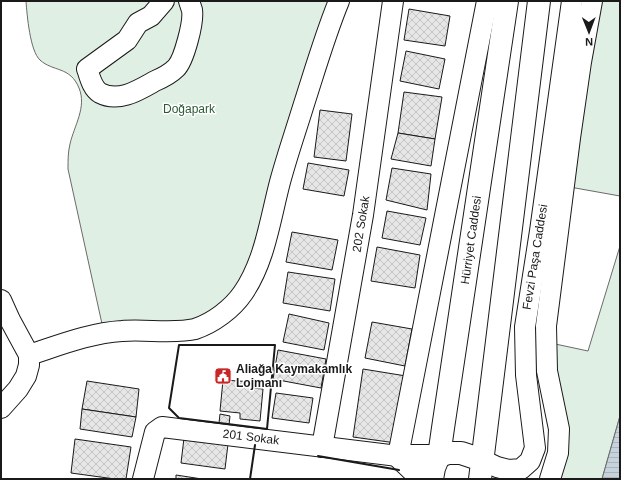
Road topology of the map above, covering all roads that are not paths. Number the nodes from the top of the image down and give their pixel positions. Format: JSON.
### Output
{"nodes":[{"id":1,"x":164,"y":1,"type":"edge"},
{"id":2,"x":189,"y":1,"type":"edge"},
{"id":3,"x":339,"y":1,"type":"edge"},
{"id":4,"x":393,"y":1,"type":"edge"},
{"id":5,"x":487,"y":1,"type":"edge"},
{"id":6,"x":507,"y":1,"type":"edge"},
{"id":7,"x":539,"y":1,"type":"edge"},
{"id":8,"x":572,"y":1,"type":"edge"},
{"id":9,"x":592,"y":1,"type":"edge"},
{"id":10,"x":1,"y":300,"type":"edge"},
{"id":11,"x":29,"y":355,"type":"junction"},
{"id":12,"x":1,"y":408,"type":"edge"},
{"id":13,"x":322,"y":447,"type":"junction"},
{"id":14,"x":398,"y":456,"type":"junction"},
{"id":15,"x":439,"y":456,"type":"junction"},
{"id":16,"x":481,"y":470,"type":"edge"},
{"id":17,"x":143,"y":479,"type":"edge"},
{"id":18,"x":422,"y":479,"type":"edge"},
{"id":19,"x":432,"y":479,"type":"edge"},
{"id":20,"x":550,"y":479,"type":"edge"}],
"edges":[{"from":1,"to":2,"type":"street"},
{"from":3,"to":11,"type":"street"},
{"from":4,"to":13,"type":"street","name":"202 Sokak"},
{"from":5,"to":14,"type":"street"},
{"from":6,"to":15,"type":"highway","name":"Hürriyet Caddesi"},
{"from":7,"to":16,"type":"highway"},
{"from":8,"to":16,"type":"street","name":"Fevzi Paşa Caddesi"},
{"from":9,"to":20,"type":"street","name":"Fevzi Paşa Caddesi"},
{"from":10,"to":11,"type":"street"},
{"from":11,"to":12,"type":"street"},
{"from":13,"to":14,"type":"street","name":"201 Sokak"},
{"from":13,"to":17,"type":"street","name":"201 Sokak"},
{"from":14,"to":15,"type":"highway"},
{"from":14,"to":18,"type":"highway"},
{"from":15,"to":16,"type":"highway"},
{"from":15,"to":19,"type":"highway","name":"Hürriyet Caddesi"}]}
